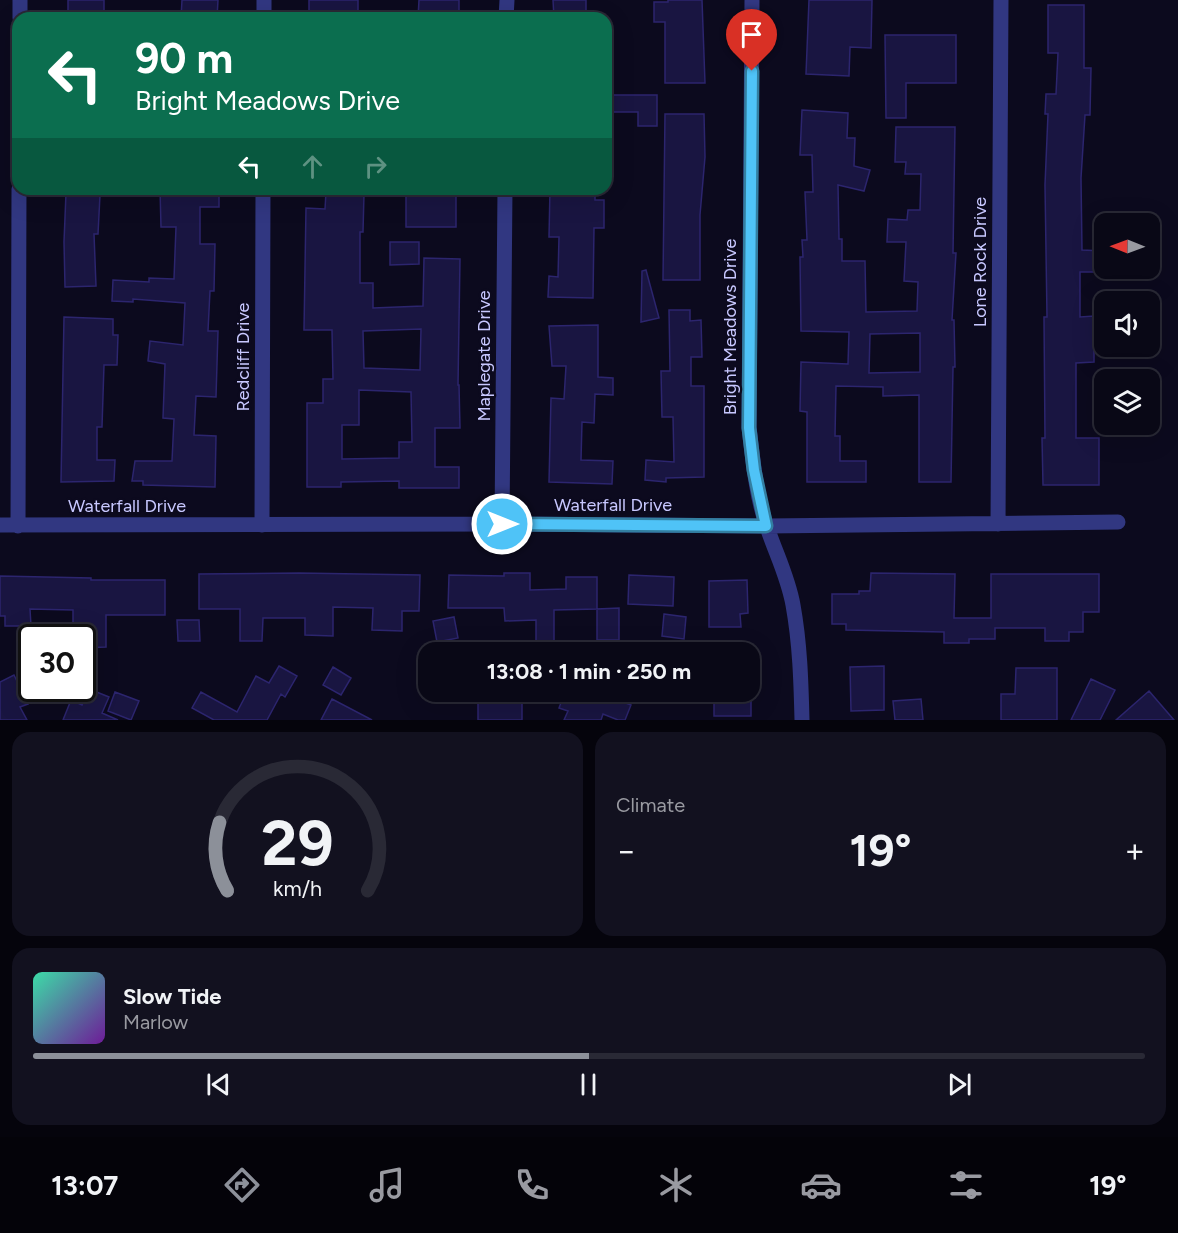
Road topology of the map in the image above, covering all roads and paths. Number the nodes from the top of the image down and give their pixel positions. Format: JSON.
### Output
{"nodes":[{"id":1,"x":752,"y":0,"type":"edge"},
{"id":2,"x":1001,"y":0,"type":"edge"},
{"id":3,"x":19,"y":195,"type":"edge"},
{"id":4,"x":263,"y":195,"type":"edge"},
{"id":5,"x":505,"y":195,"type":"edge"},
{"id":6,"x":1119,"y":522,"type":"dead end"},
{"id":7,"x":502,"y":524,"type":"junction"},
{"id":8,"x":998,"y":524,"type":"junction"},
{"id":9,"x":0,"y":525,"type":"edge"},
{"id":10,"x":262,"y":525,"type":"junction"},
{"id":11,"x":18,"y":526,"type":"junction"},
{"id":12,"x":766,"y":526,"type":"junction"},
{"id":13,"x":802,"y":720,"type":"edge"}],
"edges":[{"from":1,"to":12,"type":"street","name":"Bright Meadows Drive"},
{"from":2,"to":8,"type":"street","name":"Lone Rock Drive"},
{"from":3,"to":11,"type":"street"},
{"from":4,"to":10,"type":"street","name":"Redcliff Drive"},
{"from":5,"to":7,"type":"street","name":"Maplegate Drive"},
{"from":6,"to":8,"type":"street","name":"Waterfall Drive"},
{"from":7,"to":10,"type":"street","name":"Waterfall Drive"},
{"from":7,"to":12,"type":"street","name":"Waterfall Drive"},
{"from":8,"to":12,"type":"street","name":"Waterfall Drive"},
{"from":9,"to":11,"type":"street","name":"Waterfall Drive"},
{"from":10,"to":11,"type":"street","name":"Waterfall Drive"},
{"from":12,"to":13,"type":"street","name":"Bright Meadows Drive"}]}
